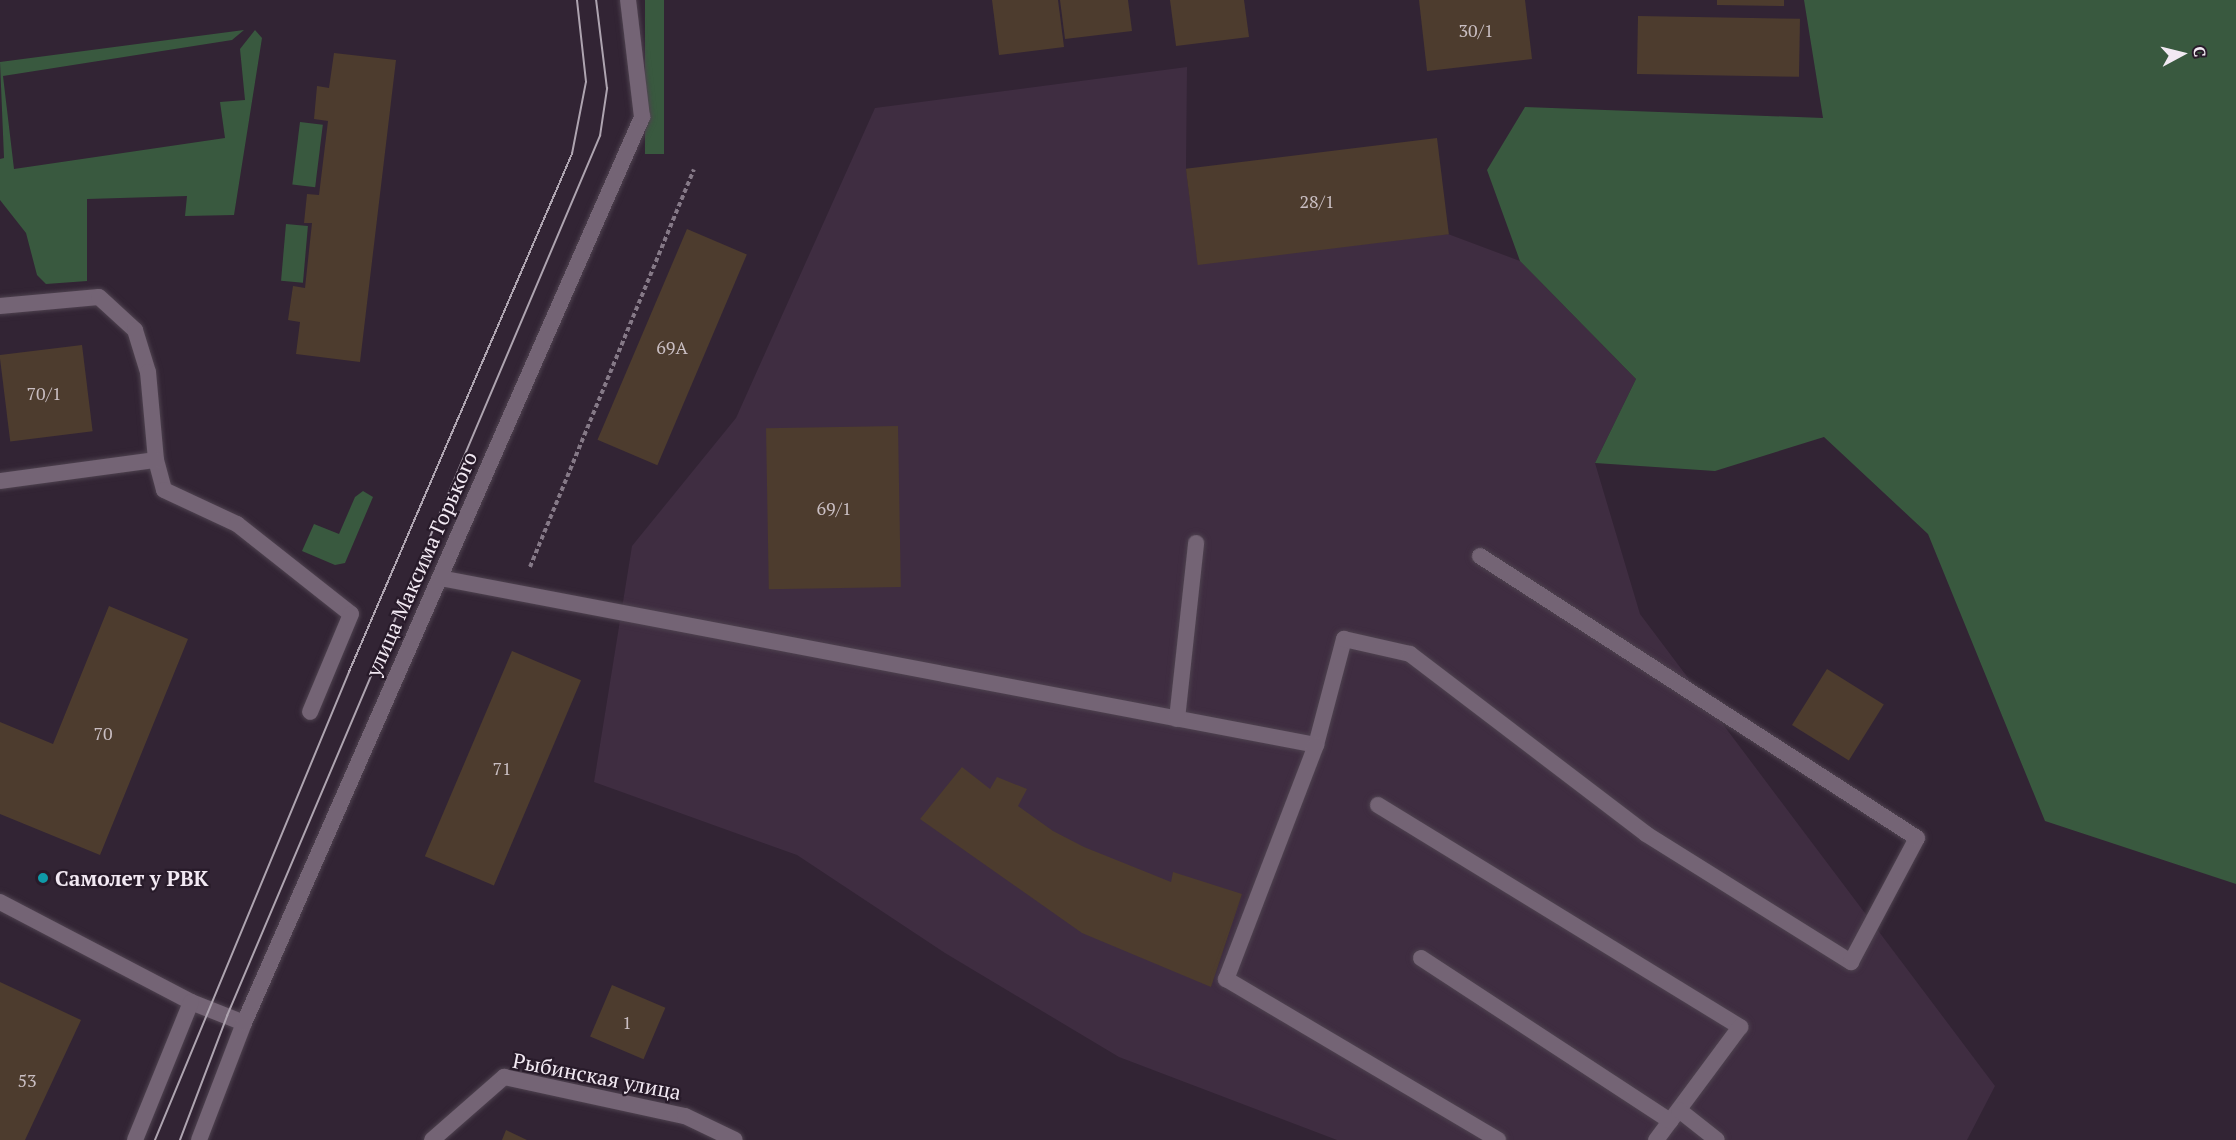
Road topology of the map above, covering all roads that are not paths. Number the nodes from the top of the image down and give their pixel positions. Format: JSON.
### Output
{"nodes":[{"id":1,"x":628,"y":0,"type":"edge"},
{"id":2,"x":0,"y":306,"type":"edge"},
{"id":3,"x":156,"y":460,"type":"junction"},
{"id":4,"x":0,"y":481,"type":"edge"},
{"id":5,"x":1196,"y":543,"type":"dead end"},
{"id":6,"x":1480,"y":556,"type":"dead end"},
{"id":7,"x":440,"y":578,"type":"junction"},
{"id":8,"x":310,"y":712,"type":"dead end"},
{"id":9,"x":1177,"y":719,"type":"junction"},
{"id":10,"x":1316,"y":745,"type":"junction"},
{"id":11,"x":1378,"y":805,"type":"dead end"},
{"id":12,"x":0,"y":902,"type":"edge"},
{"id":13,"x":1421,"y":957,"type":"dead end"},
{"id":14,"x":191,"y":1002,"type":"junction"},
{"id":15,"x":244,"y":1023,"type":"junction"},
{"id":16,"x":1674,"y":1115,"type":"junction"},
{"id":17,"x":135,"y":1140,"type":"edge"},
{"id":18,"x":200,"y":1140,"type":"edge"},
{"id":19,"x":432,"y":1140,"type":"edge"},
{"id":20,"x":735,"y":1140,"type":"edge"},
{"id":21,"x":1498,"y":1140,"type":"edge"},
{"id":22,"x":1656,"y":1140,"type":"edge"},
{"id":23,"x":1717,"y":1140,"type":"edge"}],
"edges":[{"from":1,"to":7,"type":"street","name":"улица Максима Горького"},
{"from":2,"to":3,"type":"street"},
{"from":3,"to":4,"type":"street"},
{"from":3,"to":8,"type":"street"},
{"from":5,"to":9,"type":"street"},
{"from":6,"to":10,"type":"street"},
{"from":7,"to":9,"type":"street"},
{"from":7,"to":15,"type":"street","name":"улица Максима Горького"},
{"from":9,"to":10,"type":"street"},
{"from":10,"to":21,"type":"street"},
{"from":11,"to":16,"type":"street"},
{"from":12,"to":14,"type":"street"},
{"from":13,"to":16,"type":"street"},
{"from":14,"to":15,"type":"street"},
{"from":14,"to":17,"type":"street"},
{"from":15,"to":18,"type":"street","name":"улица Максима Горького"},
{"from":16,"to":22,"type":"street"},
{"from":16,"to":23,"type":"street"},
{"from":19,"to":20,"type":"street","name":"Рыбинская улица"}]}
